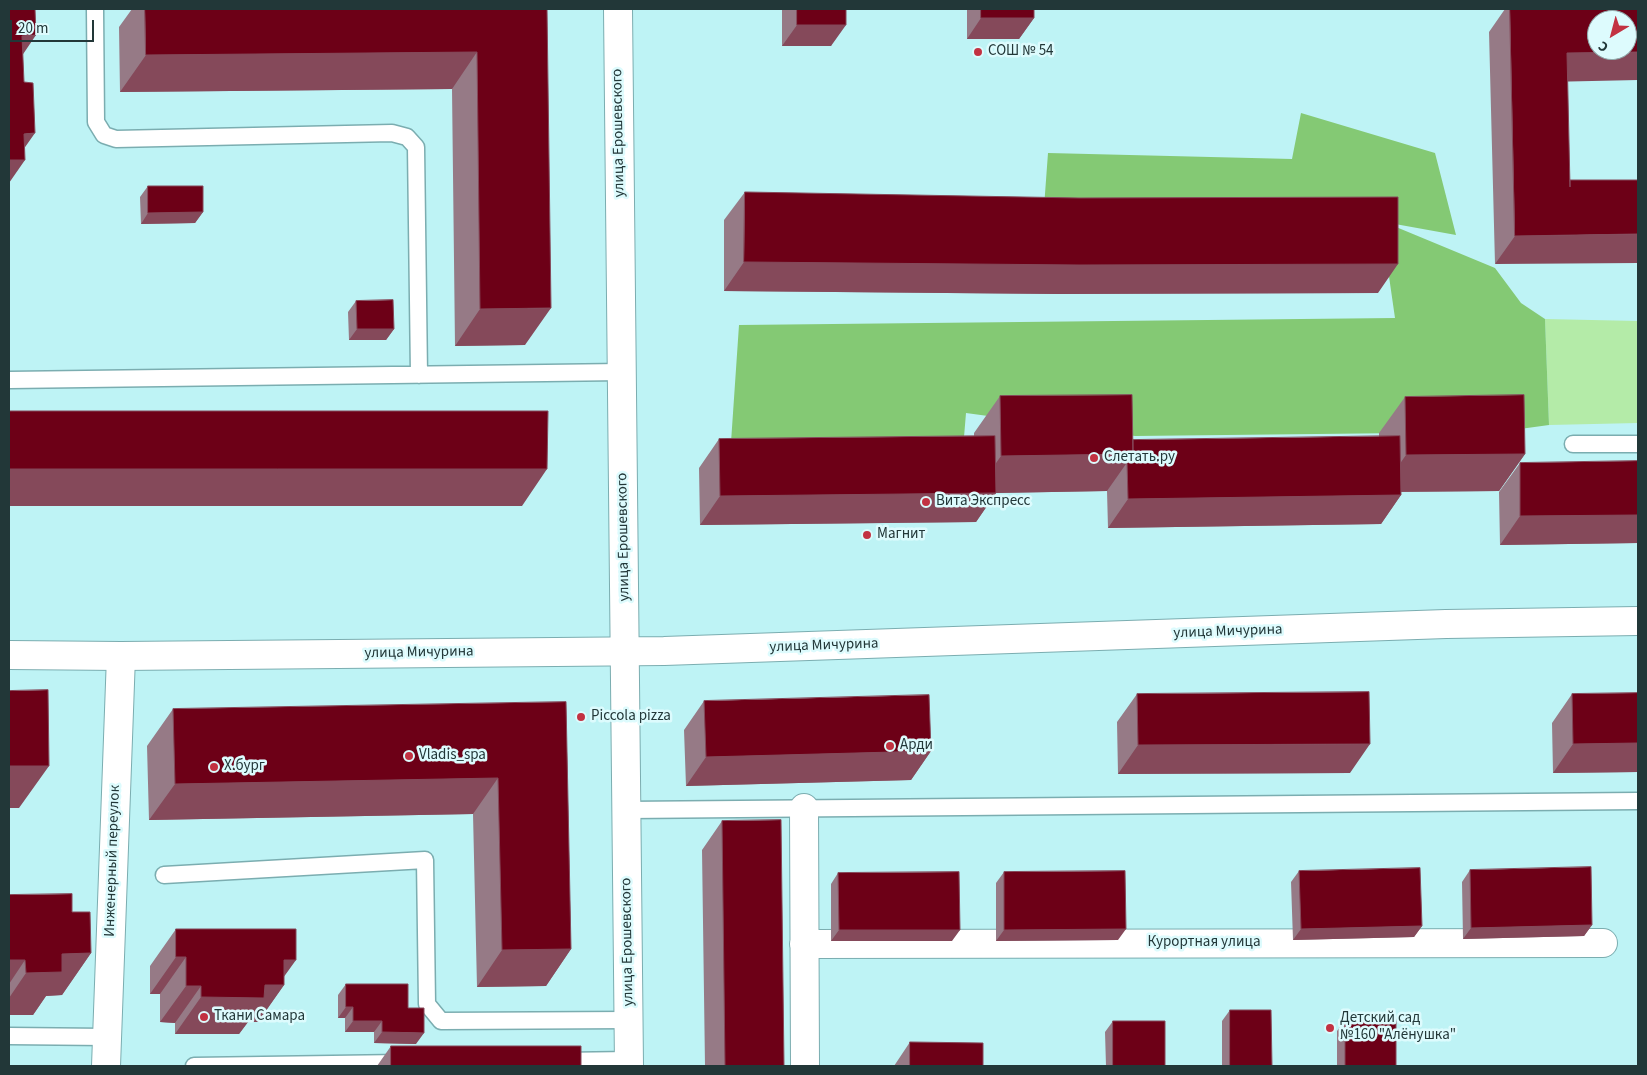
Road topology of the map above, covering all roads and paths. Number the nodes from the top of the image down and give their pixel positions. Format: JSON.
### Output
{"nodes":[{"id":1,"x":95,"y":9,"type":"edge"},
{"id":2,"x":618,"y":9,"type":"edge"},
{"id":3,"x":622,"y":372,"type":"junction"},
{"id":4,"x":419,"y":375,"type":"junction"},
{"id":5,"x":9,"y":380,"type":"edge"},
{"id":6,"x":1573,"y":444,"type":"dead end"},
{"id":7,"x":1638,"y":444,"type":"edge"},
{"id":8,"x":1638,"y":621,"type":"edge"},
{"id":9,"x":625,"y":652,"type":"junction"},
{"id":10,"x":9,"y":655,"type":"edge"},
{"id":11,"x":121,"y":656,"type":"junction"},
{"id":12,"x":1638,"y":801,"type":"edge"},
{"id":13,"x":804,"y":808,"type":"junction"},
{"id":14,"x":627,"y":810,"type":"junction"},
{"id":15,"x":164,"y":875,"type":"dead end"},
{"id":16,"x":1603,"y":943,"type":"dead end"},
{"id":17,"x":804,"y":944,"type":"junction"},
{"id":18,"x":629,"y":1020,"type":"junction"},
{"id":19,"x":9,"y":1036,"type":"edge"},
{"id":20,"x":106,"y":1037,"type":"junction"},
{"id":21,"x":543,"y":1061,"type":"edge"},
{"id":22,"x":414,"y":1063,"type":"edge"},
{"id":23,"x":629,"y":1063,"type":"edge"},
{"id":24,"x":324,"y":1065,"type":"edge"},
{"id":25,"x":106,"y":1066,"type":"edge"},
{"id":26,"x":194,"y":1066,"type":"edge"},
{"id":27,"x":805,"y":1066,"type":"edge"}],
"edges":[{"from":1,"to":4,"type":"lane"},
{"from":2,"to":3,"type":"street","name":"улица Ерошевского"},
{"from":3,"to":4,"type":"lane"},
{"from":3,"to":9,"type":"street","name":"улица Ерошевского"},
{"from":4,"to":5,"type":"lane"},
{"from":6,"to":7,"type":"lane"},
{"from":8,"to":9,"type":"street","name":"улица Мичурина"},
{"from":9,"to":11,"type":"street","name":"улица Мичурина"},
{"from":9,"to":14,"type":"street","name":"улица Ерошевского"},
{"from":10,"to":11,"type":"street","name":"улица Мичурина"},
{"from":11,"to":20,"type":"street","name":"Инженерный переулок"},
{"from":12,"to":13,"type":"lane"},
{"from":13,"to":14,"type":"lane"},
{"from":13,"to":17,"type":"street"},
{"from":14,"to":18,"type":"street","name":"улица Ерошевского"},
{"from":15,"to":18,"type":"lane"},
{"from":16,"to":17,"type":"street","name":"Курортная улица"},
{"from":17,"to":27,"type":"street"},
{"from":18,"to":23,"type":"street","name":"улица Ерошевского"},
{"from":19,"to":20,"type":"lane"},
{"from":20,"to":25,"type":"street","name":"Инженерный переулок"},
{"from":21,"to":23,"type":"lane"},
{"from":22,"to":24,"type":"lane"},
{"from":24,"to":26,"type":"lane"}]}
